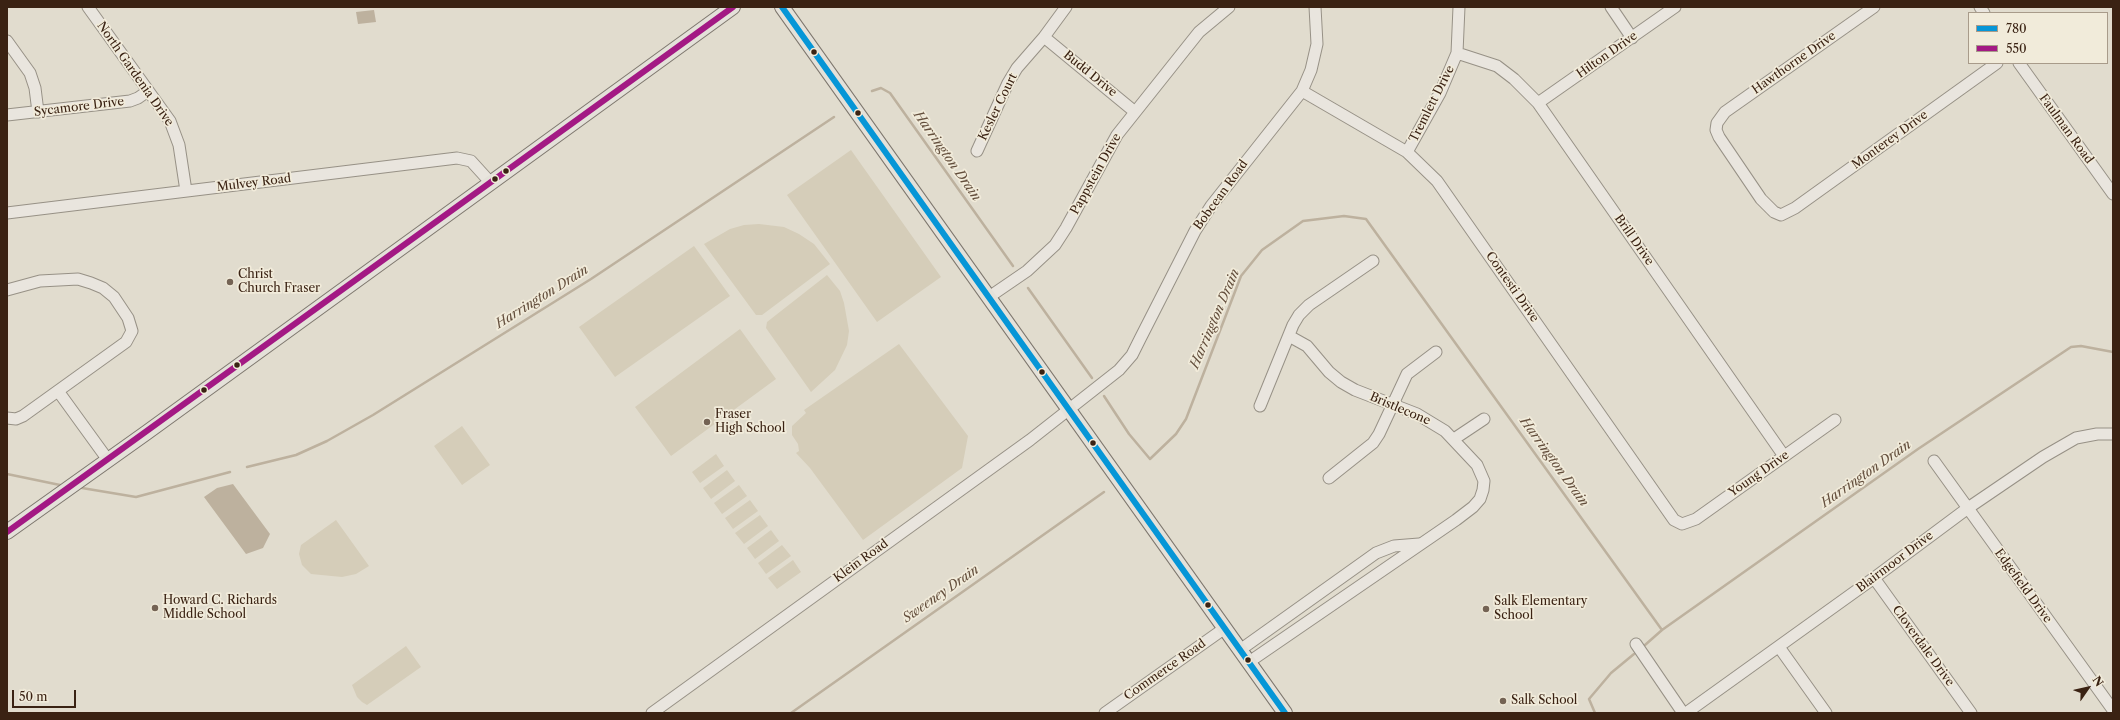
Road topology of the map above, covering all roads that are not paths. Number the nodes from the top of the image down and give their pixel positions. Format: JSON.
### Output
{"nodes":[{"id":1,"x":88,"y":7,"type":"edge"},
{"id":2,"x":732,"y":7,"type":"edge"},
{"id":3,"x":782,"y":7,"type":"edge"},
{"id":4,"x":1066,"y":7,"type":"edge"},
{"id":5,"x":1229,"y":7,"type":"edge"},
{"id":6,"x":1315,"y":7,"type":"edge"},
{"id":7,"x":1459,"y":7,"type":"edge"},
{"id":8,"x":1611,"y":7,"type":"edge"},
{"id":9,"x":1675,"y":7,"type":"edge"},
{"id":10,"x":1874,"y":7,"type":"edge"},
{"id":11,"x":1044,"y":37,"type":"junction"},
{"id":12,"x":1632,"y":38,"type":"junction"},
{"id":13,"x":7,"y":41,"type":"edge"},
{"id":14,"x":1457,"y":53,"type":"junction"},
{"id":15,"x":1997,"y":64,"type":"edge"},
{"id":16,"x":2020,"y":64,"type":"edge"},
{"id":17,"x":148,"y":91,"type":"junction"},
{"id":18,"x":1302,"y":91,"type":"junction"},
{"id":19,"x":1538,"y":103,"type":"junction"},
{"id":20,"x":38,"y":112,"type":"junction"},
{"id":21,"x":1135,"y":112,"type":"junction"},
{"id":22,"x":7,"y":115,"type":"edge"},
{"id":23,"x":976,"y":151,"type":"dead end"},
{"id":24,"x":1407,"y":152,"type":"junction"},
{"id":25,"x":492,"y":182,"type":"junction"},
{"id":26,"x":186,"y":191,"type":"junction"},
{"id":27,"x":2113,"y":194,"type":"edge"},
{"id":28,"x":7,"y":213,"type":"edge"},
{"id":29,"x":1781,"y":215,"type":"joint"},
{"id":30,"x":1373,"y":261,"type":"dead end"},
{"id":31,"x":7,"y":290,"type":"edge"},
{"id":32,"x":989,"y":296,"type":"junction"},
{"id":33,"x":1289,"y":336,"type":"junction"},
{"id":34,"x":1436,"y":352,"type":"dead end"},
{"id":35,"x":58,"y":391,"type":"junction"},
{"id":36,"x":1392,"y":404,"type":"junction"},
{"id":37,"x":1260,"y":406,"type":"dead end"},
{"id":38,"x":1069,"y":409,"type":"junction"},
{"id":39,"x":7,"y":418,"type":"edge"},
{"id":40,"x":1484,"y":419,"type":"dead end"},
{"id":41,"x":1835,"y":420,"type":"dead end"},
{"id":42,"x":2113,"y":434,"type":"edge"},
{"id":43,"x":1454,"y":439,"type":"junction"},
{"id":44,"x":1784,"y":456,"type":"junction"},
{"id":45,"x":108,"y":460,"type":"junction"},
{"id":46,"x":1934,"y":461,"type":"dead end"},
{"id":47,"x":1329,"y":478,"type":"dead end"},
{"id":48,"x":1968,"y":508,"type":"junction"},
{"id":49,"x":1682,"y":524,"type":"joint"},
{"id":50,"x":7,"y":532,"type":"edge"},
{"id":51,"x":1422,"y":544,"type":"junction"},
{"id":52,"x":1874,"y":578,"type":"junction"},
{"id":53,"x":1225,"y":628,"type":"junction"},
{"id":54,"x":1636,"y":644,"type":"dead end"},
{"id":55,"x":1779,"y":647,"type":"junction"},
{"id":56,"x":1240,"y":650,"type":"junction"},
{"id":57,"x":1249,"y":662,"type":"junction"},
{"id":58,"x":2113,"y":710,"type":"edge"},
{"id":59,"x":652,"y":713,"type":"edge"},
{"id":60,"x":1105,"y":713,"type":"edge"},
{"id":61,"x":1285,"y":713,"type":"edge"},
{"id":62,"x":1683,"y":713,"type":"edge"},
{"id":63,"x":1686,"y":713,"type":"edge"},
{"id":64,"x":1826,"y":713,"type":"edge"},
{"id":65,"x":1971,"y":713,"type":"edge"}],
"edges":[{"from":1,"to":17,"type":"street","name":"North Gardenia Drive"},
{"from":2,"to":25,"type":"main road"},
{"from":3,"to":32,"type":"main road"},
{"from":4,"to":11,"type":"street","name":"Kesler Court"},
{"from":5,"to":21,"type":"street","name":"Pappstein Drive"},
{"from":6,"to":18,"type":"street","name":"Bobcean Road"},
{"from":7,"to":14,"type":"street","name":"Tremlett Drive"},
{"from":8,"to":12,"type":"street"},
{"from":9,"to":12,"type":"street","name":"Hilton Drive"},
{"from":10,"to":29,"type":"street","name":"Hawthorne Drive"},
{"from":11,"to":21,"type":"street","name":"Budd Drive"},
{"from":11,"to":23,"type":"street","name":"Kesler Court"},
{"from":12,"to":19,"type":"street","name":"Hilton Drive"},
{"from":13,"to":20,"type":"street"},
{"from":14,"to":19,"type":"street","name":"Brill Drive"},
{"from":14,"to":24,"type":"street","name":"Tremlett Drive"},
{"from":15,"to":29,"type":"street","name":"Monterey Drive"},
{"from":16,"to":27,"type":"street","name":"Faulman Road"},
{"from":17,"to":20,"type":"street","name":"Sycamore Drive"},
{"from":17,"to":26,"type":"street","name":"North Gardenia Drive"},
{"from":18,"to":24,"type":"street","name":"Contesti Drive"},
{"from":18,"to":38,"type":"street","name":"Bobcean Road"},
{"from":19,"to":44,"type":"street","name":"Brill Drive"},
{"from":20,"to":22,"type":"street","name":"Sycamore Drive"},
{"from":21,"to":32,"type":"street","name":"Pappstein Drive"},
{"from":24,"to":49,"type":"street","name":"Contesti Drive"},
{"from":25,"to":26,"type":"street","name":"Mulvey Road"},
{"from":25,"to":45,"type":"main road"},
{"from":26,"to":28,"type":"street","name":"Mulvey Road"},
{"from":30,"to":33,"type":"street"},
{"from":31,"to":35,"type":"street"},
{"from":32,"to":38,"type":"main road"},
{"from":33,"to":36,"type":"street","name":"Bristlecone"},
{"from":33,"to":37,"type":"street"},
{"from":34,"to":36,"type":"street"},
{"from":35,"to":39,"type":"street"},
{"from":35,"to":45,"type":"street"},
{"from":36,"to":43,"type":"street","name":"Bristlecone"},
{"from":36,"to":47,"type":"street"},
{"from":38,"to":53,"type":"main road"},
{"from":38,"to":59,"type":"street","name":"Klein Road"},
{"from":40,"to":43,"type":"street"},
{"from":41,"to":44,"type":"street","name":"Young Drive"},
{"from":42,"to":48,"type":"street","name":"Blairmoor Drive"},
{"from":43,"to":51,"type":"street","name":"Bristlecone"},
{"from":44,"to":49,"type":"street","name":"Young Drive"},
{"from":45,"to":50,"type":"main road"},
{"from":46,"to":48,"type":"street","name":"Edgefield Drive"},
{"from":48,"to":52,"type":"street","name":"Blairmoor Drive"},
{"from":48,"to":58,"type":"street","name":"Edgefield Drive"},
{"from":51,"to":56,"type":"street"},
{"from":51,"to":57,"type":"street","name":"Bristlecone"},
{"from":52,"to":55,"type":"street","name":"Blairmoor Drive"},
{"from":52,"to":65,"type":"street","name":"Cloverdale Drive"},
{"from":53,"to":56,"type":"main road"},
{"from":53,"to":60,"type":"street","name":"Commerce Road"},
{"from":54,"to":62,"type":"street"},
{"from":55,"to":63,"type":"street","name":"Blairmoor Drive"},
{"from":55,"to":64,"type":"street"},
{"from":56,"to":57,"type":"main road"},
{"from":57,"to":61,"type":"main road"}]}
